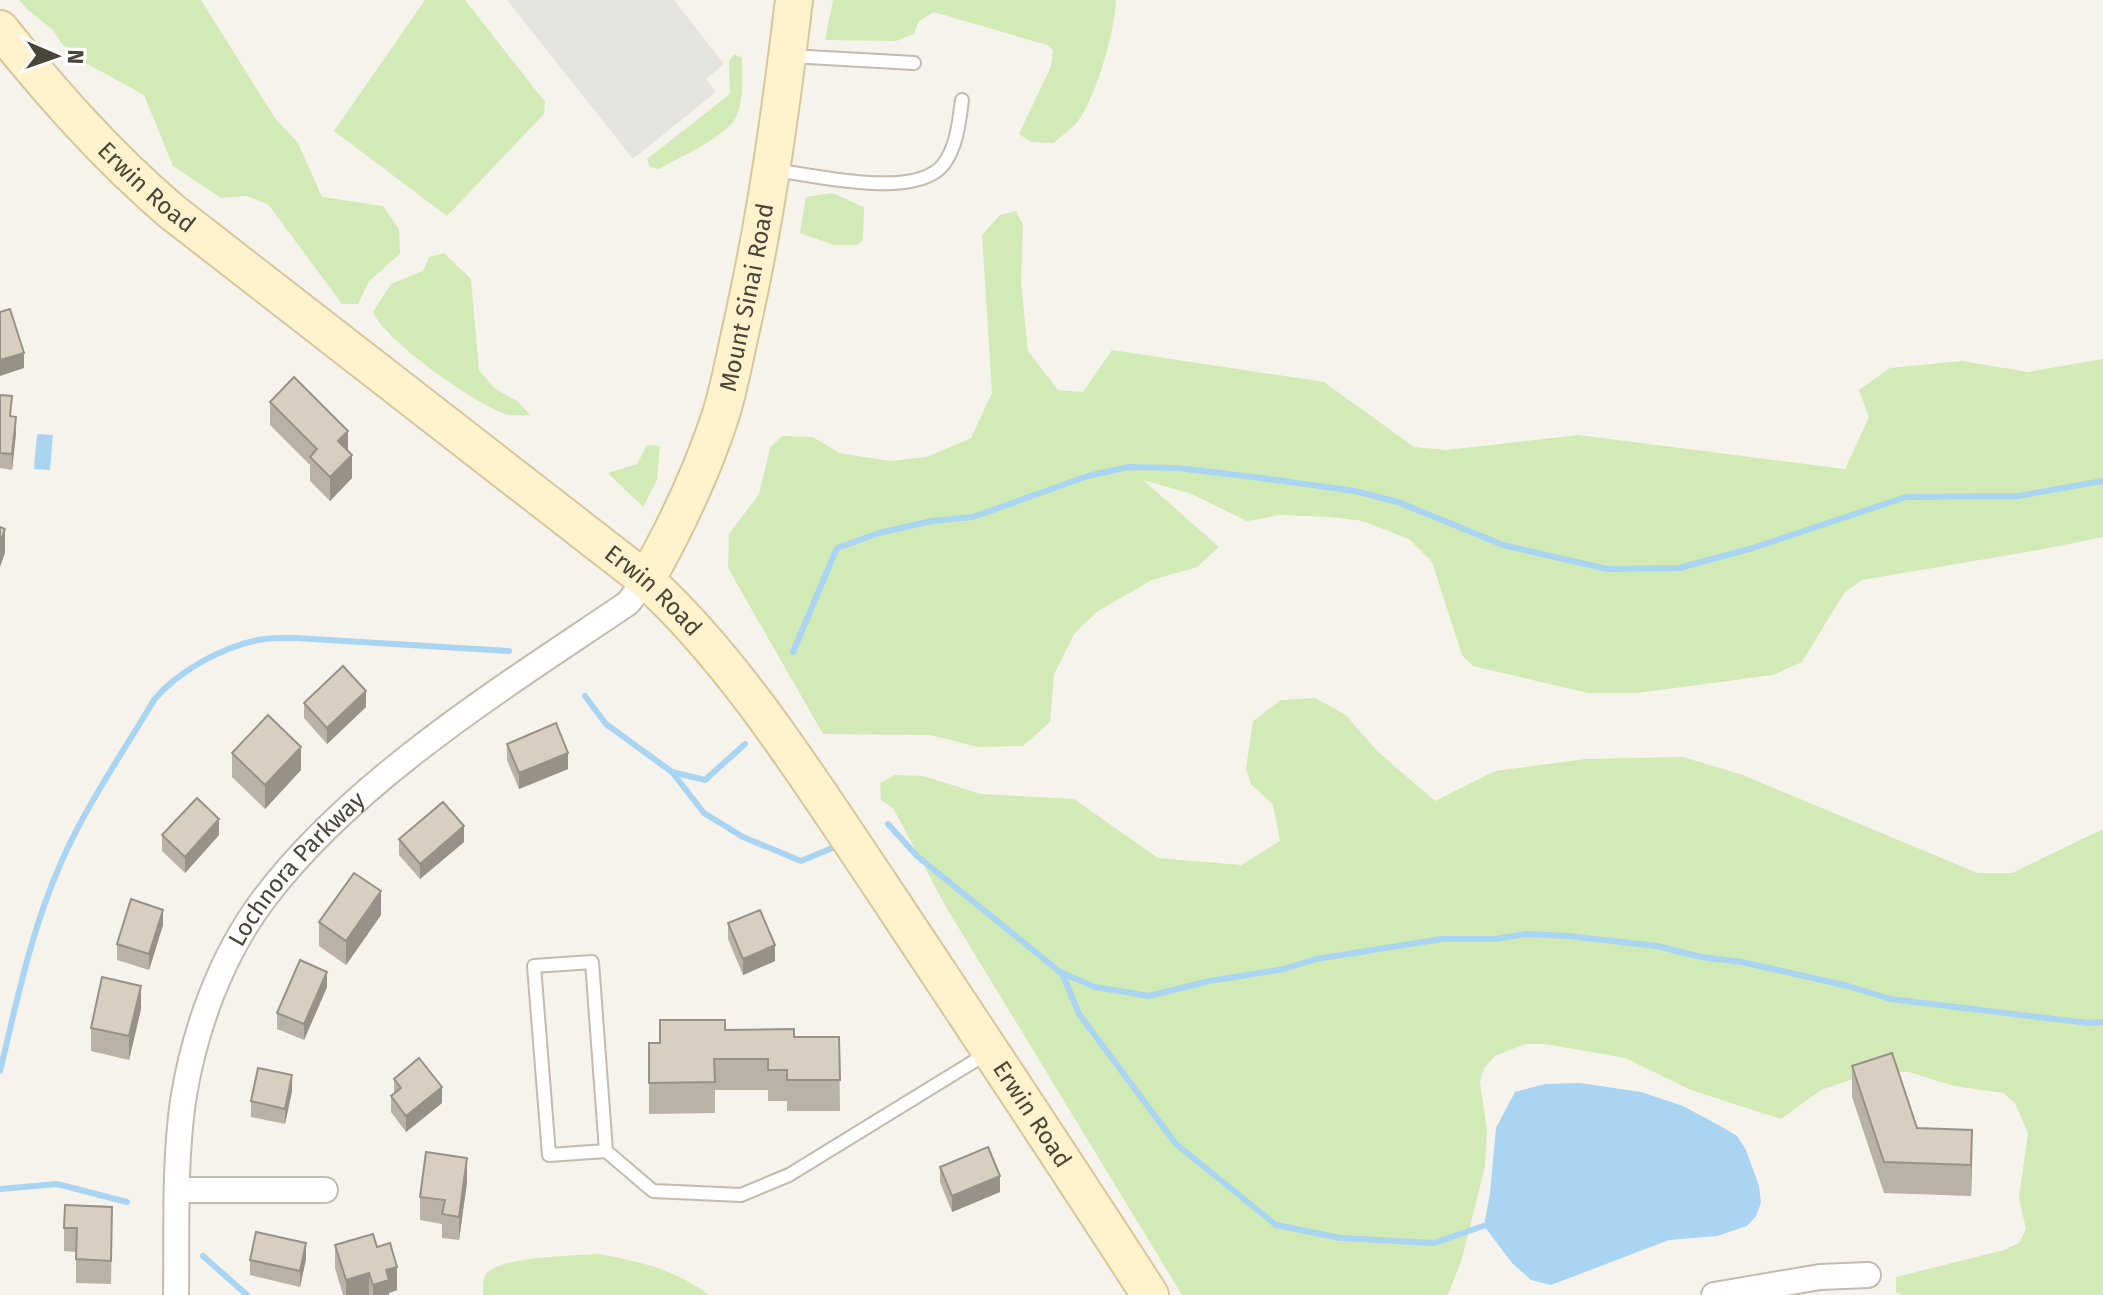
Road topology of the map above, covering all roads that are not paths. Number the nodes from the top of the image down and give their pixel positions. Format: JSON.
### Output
{"nodes":[{"id":1,"x":794,"y":0,"type":"edge"},
{"id":2,"x":0,"y":29,"type":"edge"},
{"id":3,"x":787,"y":56,"type":"junction"},
{"id":4,"x":914,"y":63,"type":"dead end"},
{"id":5,"x":962,"y":100,"type":"dead end"},
{"id":6,"x":771,"y":170,"type":"junction"},
{"id":7,"x":646,"y":580,"type":"junction"},
{"id":8,"x":989,"y":1052,"type":"junction"},
{"id":9,"x":606,"y":1151,"type":"junction"},
{"id":10,"x":178,"y":1190,"type":"junction"},
{"id":11,"x":325,"y":1190,"type":"dead end"},
{"id":12,"x":1868,"y":1275,"type":"dead end"},
{"id":13,"x":176,"y":1295,"type":"edge"},
{"id":14,"x":1150,"y":1295,"type":"edge"},
{"id":15,"x":1714,"y":1295,"type":"edge"}],
"edges":[{"from":1,"to":3,"type":"main road","name":"Mount Sinai Road"},
{"from":2,"to":7,"type":"main road","name":"Erwin Road"},
{"from":3,"to":4,"type":"lane"},
{"from":3,"to":6,"type":"main road","name":"Mount Sinai Road"},
{"from":5,"to":6,"type":"lane"},
{"from":6,"to":7,"type":"main road","name":"Mount Sinai Road"},
{"from":7,"to":8,"type":"main road","name":"Erwin Road"},
{"from":7,"to":10,"type":"street","name":"Lochnora Parkway"},
{"from":8,"to":9,"type":"lane"},
{"from":8,"to":14,"type":"main road","name":"Erwin Road"},
{"from":9,"to":9,"type":"lane"},
{"from":10,"to":11,"type":"street"},
{"from":10,"to":13,"type":"street","name":"Lochnora Parkway"},
{"from":12,"to":15,"type":"street"}]}
